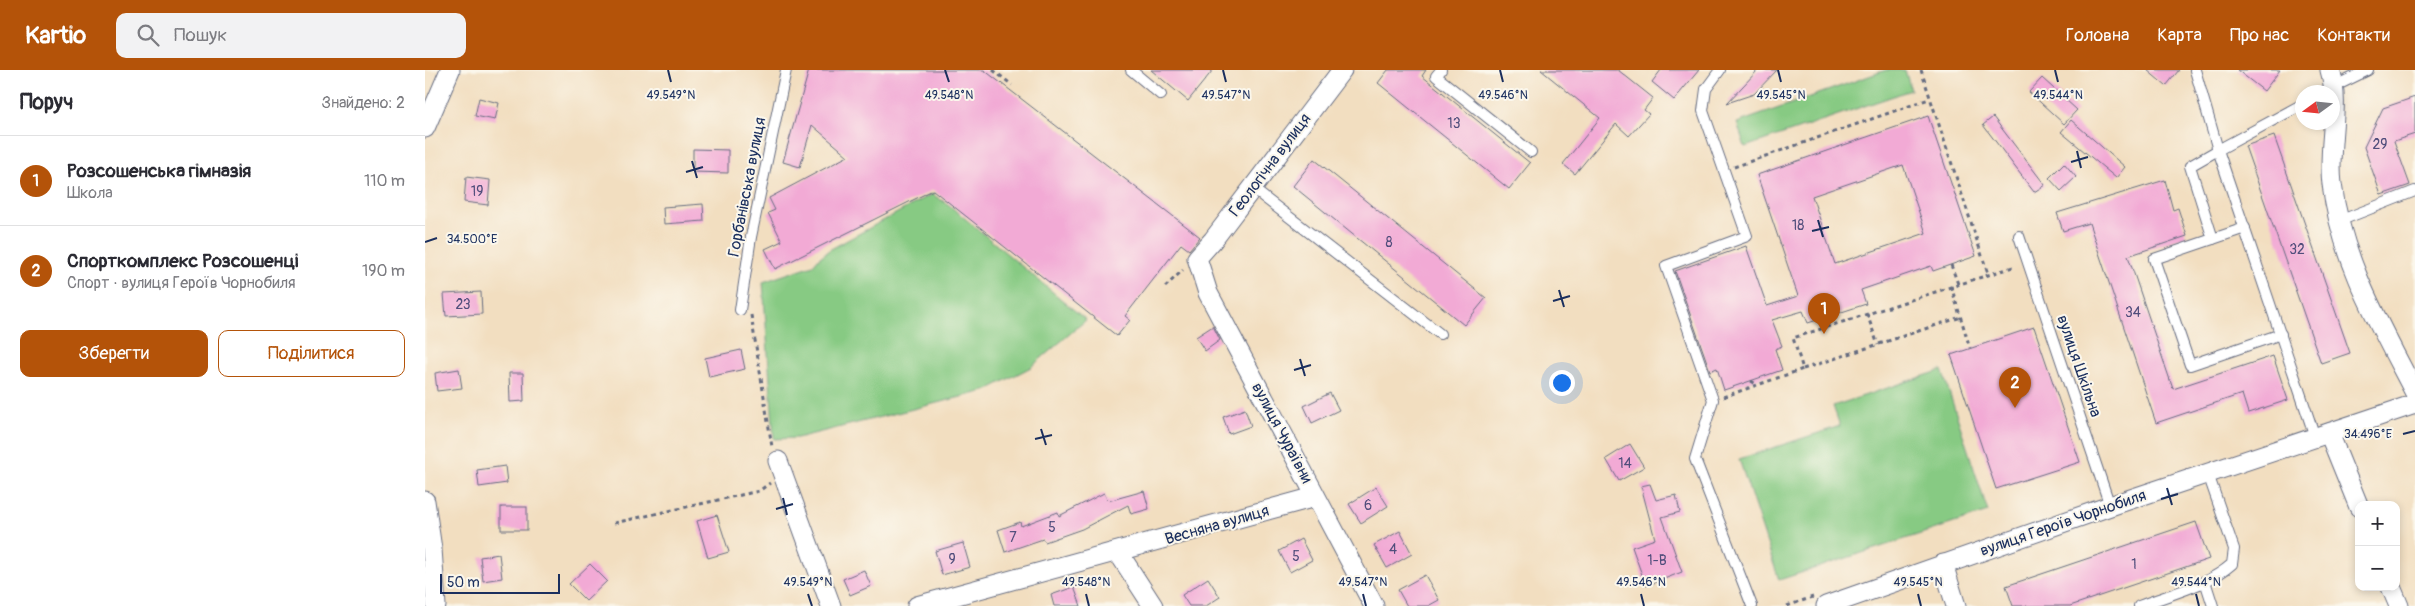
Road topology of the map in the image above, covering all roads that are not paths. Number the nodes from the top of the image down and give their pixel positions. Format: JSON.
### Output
{"nodes":[{"id":1,"x":450,"y":70,"type":"edge"},
{"id":2,"x":785,"y":70,"type":"edge"},
{"id":3,"x":1131,"y":70,"type":"edge"},
{"id":4,"x":1342,"y":70,"type":"edge"},
{"id":5,"x":1441,"y":70,"type":"edge"},
{"id":6,"x":1720,"y":70,"type":"edge"},
{"id":7,"x":2195,"y":70,"type":"edge"},
{"id":8,"x":2368,"y":70,"type":"edge"},
{"id":9,"x":2329,"y":83,"type":"edge"},
{"id":10,"x":1161,"y":95,"type":"dead end"},
{"id":11,"x":2295,"y":108,"type":"edge"},
{"id":12,"x":425,"y":128,"type":"edge"},
{"id":13,"x":2218,"y":150,"type":"junction"},
{"id":14,"x":1531,"y":152,"type":"dead end"},
{"id":15,"x":1252,"y":188,"type":"junction"},
{"id":16,"x":2415,"y":191,"type":"edge"},
{"id":17,"x":2339,"y":221,"type":"junction"},
{"id":18,"x":2245,"y":228,"type":"junction"},
{"id":19,"x":2019,"y":236,"type":"dead end"},
{"id":20,"x":2213,"y":239,"type":"junction"},
{"id":21,"x":1197,"y":258,"type":"joint"},
{"id":22,"x":745,"y":310,"type":"road end"},
{"id":23,"x":1439,"y":334,"type":"dead end"},
{"id":24,"x":2281,"y":334,"type":"junction"},
{"id":25,"x":2415,"y":393,"type":"edge"},
{"id":26,"x":2415,"y":404,"type":"edge"},
{"id":27,"x":2322,"y":435,"type":"junction"},
{"id":28,"x":780,"y":467,"type":"road end"},
{"id":29,"x":2208,"y":474,"type":"junction"},
{"id":30,"x":1315,"y":497,"type":"junction"},
{"id":31,"x":425,"y":501,"type":"edge"},
{"id":32,"x":2356,"y":501,"type":"edge"},
{"id":33,"x":2110,"y":506,"type":"junction"},
{"id":34,"x":1118,"y":552,"type":"junction"},
{"id":35,"x":1943,"y":564,"type":"junction"},
{"id":36,"x":2205,"y":581,"type":"junction"},
{"id":37,"x":2393,"y":591,"type":"edge"},
{"id":38,"x":435,"y":606,"type":"edge"},
{"id":39,"x":831,"y":606,"type":"edge"},
{"id":40,"x":917,"y":606,"type":"edge"},
{"id":41,"x":1153,"y":606,"type":"edge"},
{"id":42,"x":1374,"y":606,"type":"edge"},
{"id":43,"x":1752,"y":606,"type":"edge"},
{"id":44,"x":1826,"y":606,"type":"edge"},
{"id":45,"x":1956,"y":606,"type":"edge"},
{"id":46,"x":2139,"y":606,"type":"edge"},
{"id":47,"x":2213,"y":606,"type":"edge"},
{"id":48,"x":2399,"y":606,"type":"edge"}],
"edges":[{"from":1,"to":12,"type":"street"},
{"from":2,"to":22,"type":"lane","name":"Горбанівська вулиця"},
{"from":3,"to":10,"type":"lane"},
{"from":4,"to":15,"type":"street","name":"Геологічна вулиця"},
{"from":5,"to":14,"type":"lane"},
{"from":6,"to":43,"type":"lane"},
{"from":7,"to":13,"type":"lane"},
{"from":8,"to":9,"type":"lane"},
{"from":9,"to":17,"type":"street"},
{"from":11,"to":13,"type":"lane"},
{"from":13,"to":18,"type":"lane"},
{"from":13,"to":20,"type":"lane"},
{"from":15,"to":21,"type":"street","name":"Геологічна вулиця"},
{"from":15,"to":23,"type":"lane"},
{"from":16,"to":17,"type":"lane"},
{"from":17,"to":25,"type":"street"},
{"from":18,"to":20,"type":"lane"},
{"from":18,"to":24,"type":"lane"},
{"from":19,"to":33,"type":"lane","name":"вулиця Шкільна"},
{"from":20,"to":24,"type":"lane"},
{"from":21,"to":30,"type":"street","name":"вулиця Чураївни"},
{"from":24,"to":27,"type":"lane"},
{"from":26,"to":27,"type":"street","name":"вулиця Героїв Чорнобиля"},
{"from":27,"to":29,"type":"street","name":"вулиця Героїв Чорнобиля"},
{"from":27,"to":32,"type":"street"},
{"from":28,"to":39,"type":"street"},
{"from":29,"to":33,"type":"street","name":"вулиця Героїв Чорнобиля"},
{"from":29,"to":36,"type":"lane"},
{"from":30,"to":34,"type":"street","name":"Весняна вулиця"},
{"from":30,"to":42,"type":"street","name":"вулиця Чураївни"},
{"from":31,"to":38,"type":"street"},
{"from":33,"to":35,"type":"street","name":"вулиця Героїв Чорнобиля"},
{"from":34,"to":40,"type":"street","name":"Весняна вулиця"},
{"from":34,"to":41,"type":"street"},
{"from":35,"to":44,"type":"street","name":"вулиця Героїв Чорнобиля"},
{"from":35,"to":45,"type":"street"},
{"from":36,"to":46,"type":"lane"},
{"from":36,"to":47,"type":"lane"},
{"from":37,"to":48,"type":"street"}]}
